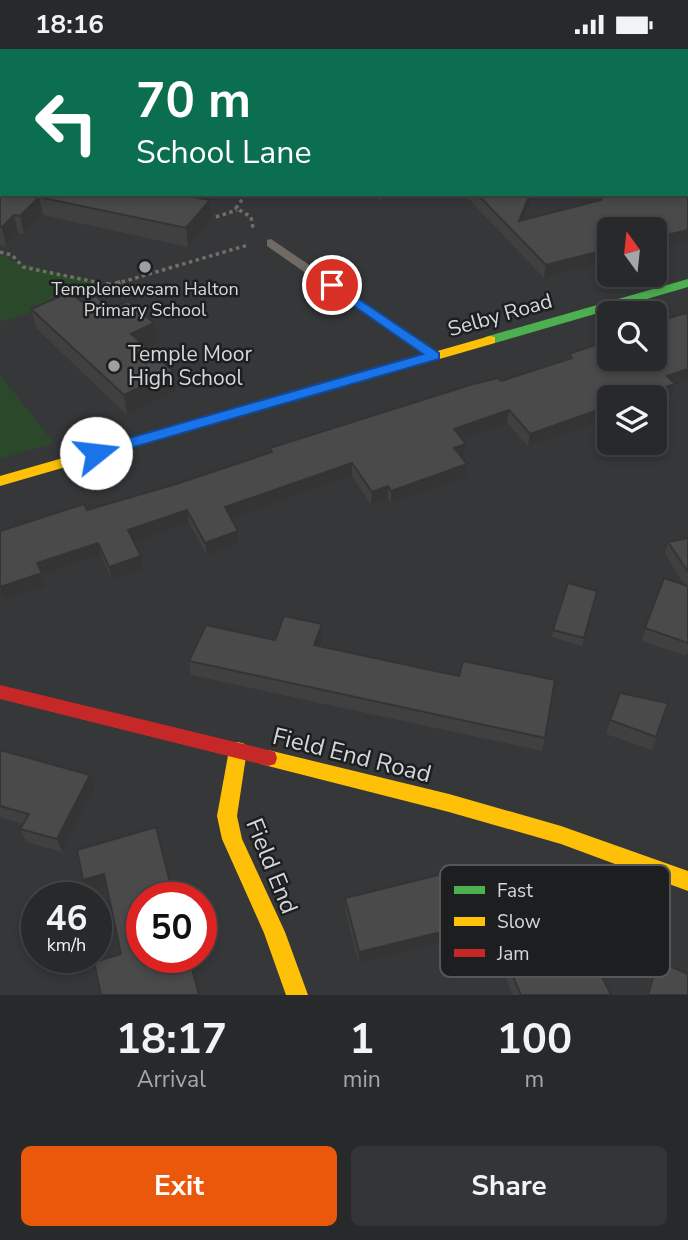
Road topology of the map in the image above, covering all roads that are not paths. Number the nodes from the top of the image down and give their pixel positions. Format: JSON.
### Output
{"nodes":[{"id":1,"x":266,"y":241,"type":"road end"},
{"id":2,"x":688,"y":282,"type":"edge"},
{"id":3,"x":434,"y":356,"type":"junction"},
{"id":4,"x":0,"y":481,"type":"edge"},
{"id":5,"x":0,"y":692,"type":"edge"},
{"id":6,"x":238,"y":750,"type":"junction"},
{"id":7,"x":656,"y":865,"type":"edge"},
{"id":8,"x":670,"y":870,"type":"edge"},
{"id":9,"x":687,"y":875,"type":"edge"},
{"id":10,"x":297,"y":995,"type":"edge"}],
"edges":[{"from":1,"to":3,"type":"lane"},
{"from":2,"to":3,"type":"main road","name":"Selby Road"},
{"from":3,"to":4,"type":"main road","name":"Selby Road"},
{"from":5,"to":6,"type":"main road","name":"Field End Road"},
{"from":6,"to":7,"type":"main road","name":"Field End Road"},
{"from":6,"to":10,"type":"main road","name":"Field End"},
{"from":8,"to":9,"type":"main road","name":"Field End Road"}]}
